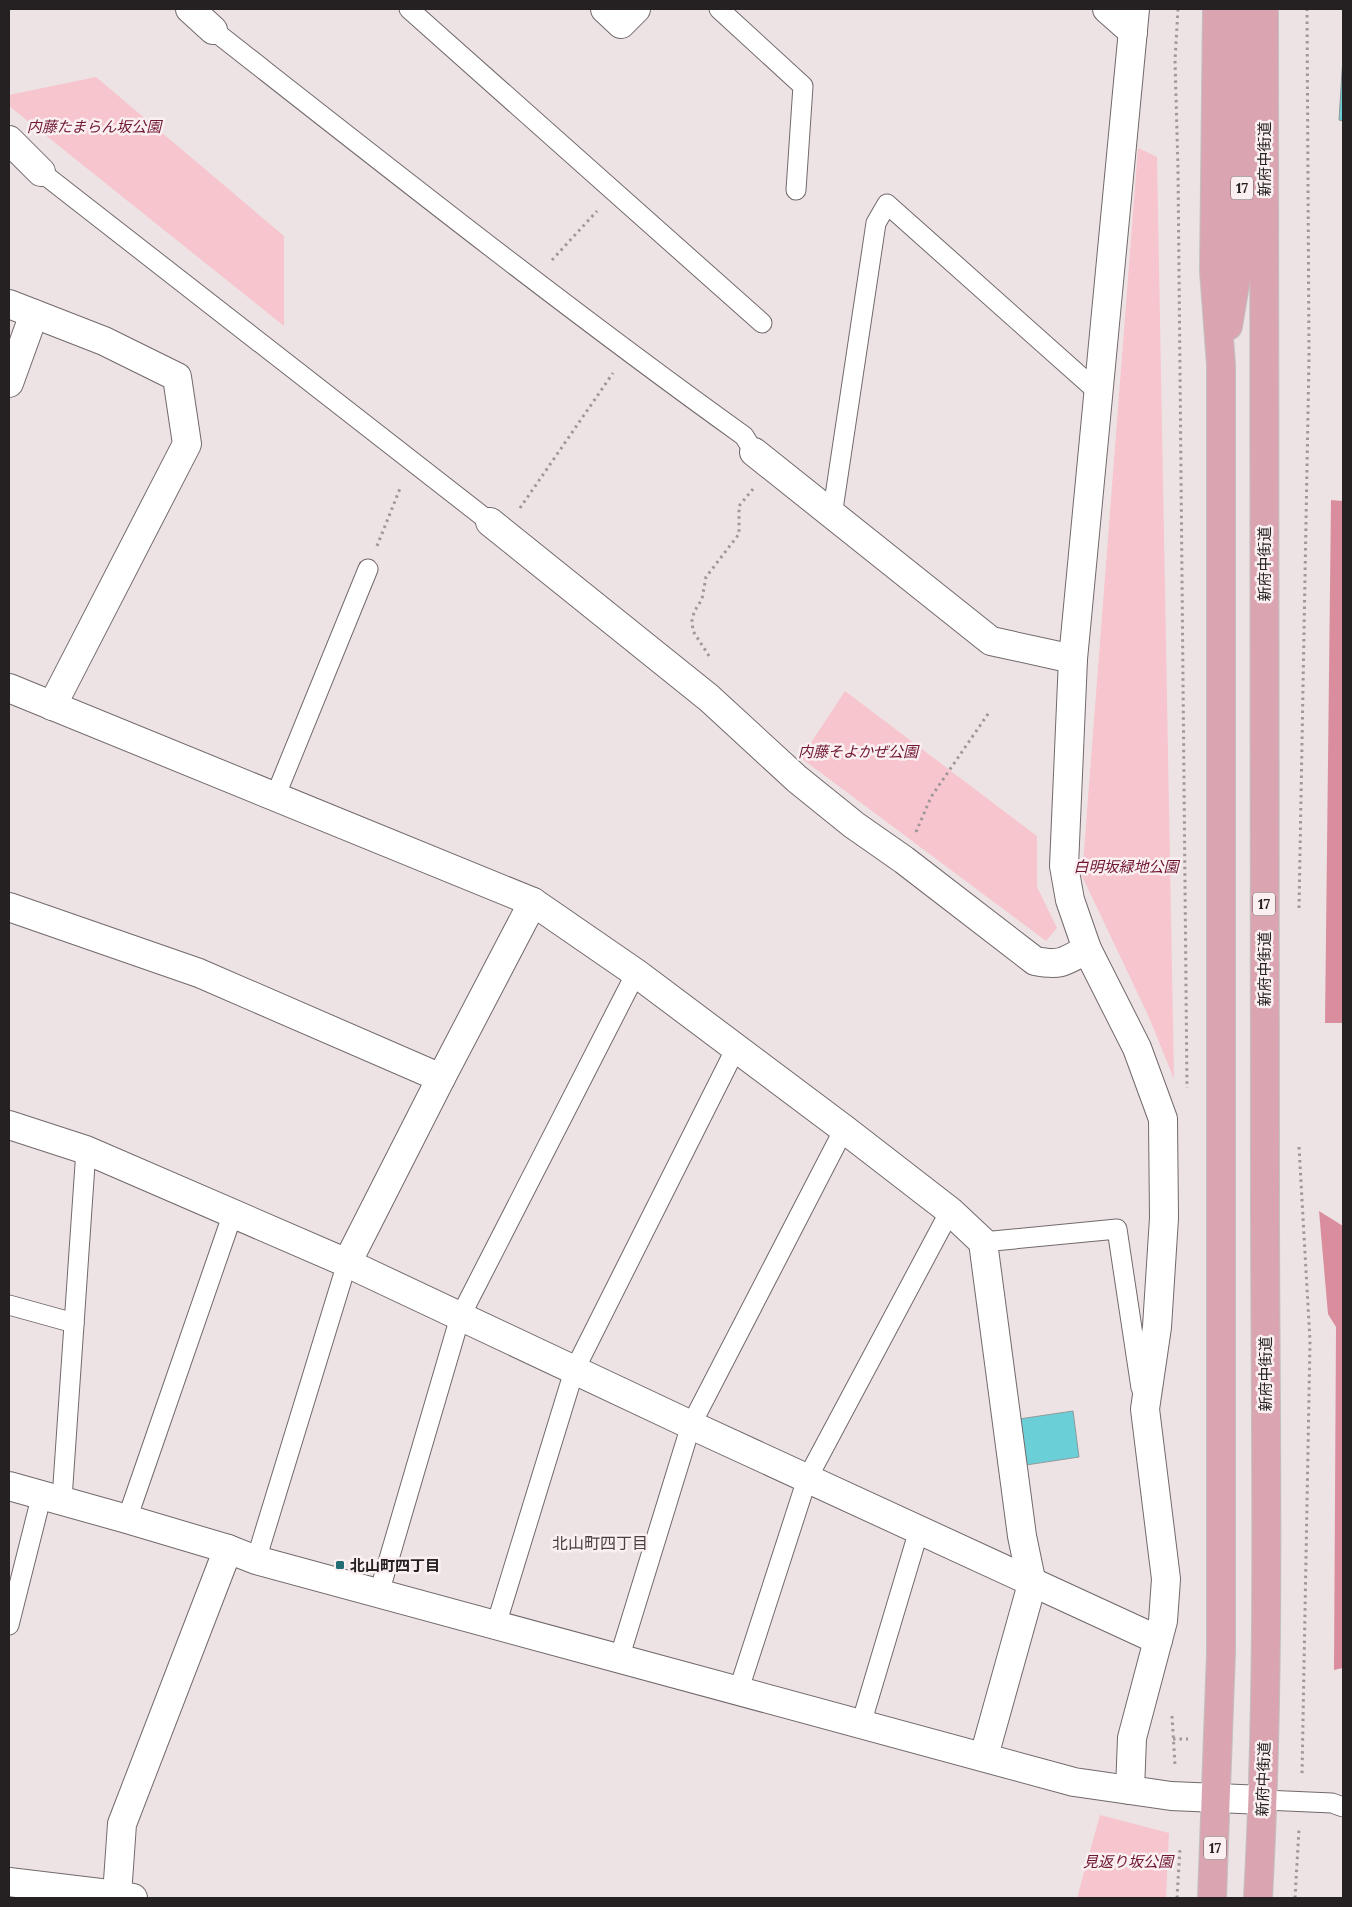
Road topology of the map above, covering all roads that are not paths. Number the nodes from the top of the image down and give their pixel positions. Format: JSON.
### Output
{"nodes":[{"id":1,"x":190,"y":9,"type":"edge"},
{"id":2,"x":409,"y":9,"type":"edge"},
{"id":3,"x":605,"y":9,"type":"edge"},
{"id":4,"x":636,"y":9,"type":"edge"},
{"id":5,"x":719,"y":9,"type":"edge"},
{"id":6,"x":1107,"y":9,"type":"edge"},
{"id":7,"x":1217,"y":9,"type":"edge"},
{"id":8,"x":1242,"y":9,"type":"edge"},
{"id":9,"x":1264,"y":9,"type":"edge"},
{"id":10,"x":1134,"y":20,"type":"edge"},
{"id":11,"x":213,"y":30,"type":"joint"},
{"id":12,"x":9,"y":140,"type":"edge"},
{"id":13,"x":41,"y":172,"type":"joint"},
{"id":14,"x":796,"y":190,"type":"dead end"},
{"id":15,"x":9,"y":304,"type":"edge"},
{"id":16,"x":34,"y":314,"type":"junction"},
{"id":17,"x":762,"y":323,"type":"dead end"},
{"id":18,"x":1221,"y":365,"type":"junction"},
{"id":19,"x":9,"y":383,"type":"edge"},
{"id":20,"x":1098,"y":392,"type":"junction"},
{"id":21,"x":762,"y":460,"type":"joint"},
{"id":22,"x":832,"y":516,"type":"junction"},
{"id":23,"x":497,"y":528,"type":"joint"},
{"id":24,"x":368,"y":569,"type":"road end"},
{"id":25,"x":1073,"y":659,"type":"junction"},
{"id":26,"x":9,"y":688,"type":"edge"},
{"id":27,"x":52,"y":706,"type":"junction"},
{"id":28,"x":275,"y":798,"type":"junction"},
{"id":29,"x":534,"y":902,"type":"junction"},
{"id":30,"x":9,"y":907,"type":"edge"},
{"id":31,"x":1087,"y":949,"type":"junction"},
{"id":32,"x":636,"y":972,"type":"junction"},
{"id":33,"x":736,"y":1048,"type":"junction"},
{"id":34,"x":441,"y":1078,"type":"junction"},
{"id":35,"x":9,"y":1125,"type":"edge"},
{"id":36,"x":844,"y":1128,"type":"junction"},
{"id":37,"x":86,"y":1150,"type":"junction"},
{"id":38,"x":950,"y":1211,"type":"junction"},
{"id":39,"x":233,"y":1214,"type":"junction"},
{"id":40,"x":983,"y":1242,"type":"junction"},
{"id":41,"x":347,"y":1263,"type":"junction"},
{"id":42,"x":9,"y":1305,"type":"edge"},
{"id":43,"x":460,"y":1317,"type":"junction"},
{"id":44,"x":74,"y":1322,"type":"junction"},
{"id":45,"x":574,"y":1371,"type":"junction"},
{"id":46,"x":1145,"y":1409,"type":"junction"},
{"id":47,"x":691,"y":1425,"type":"junction"},
{"id":48,"x":807,"y":1479,"type":"junction"},
{"id":49,"x":9,"y":1486,"type":"edge"},
{"id":50,"x":52,"y":1497,"type":"junction"},
{"id":51,"x":128,"y":1519,"type":"junction"},
{"id":52,"x":919,"y":1530,"type":"junction"},
{"id":53,"x":228,"y":1549,"type":"junction"},
{"id":54,"x":256,"y":1560,"type":"junction"},
{"id":55,"x":1032,"y":1584,"type":"junction"},
{"id":56,"x":379,"y":1593,"type":"junction"},
{"id":57,"x":9,"y":1625,"type":"edge"},
{"id":58,"x":496,"y":1625,"type":"junction"},
{"id":59,"x":1158,"y":1640,"type":"junction"},
{"id":60,"x":619,"y":1659,"type":"junction"},
{"id":61,"x":738,"y":1692,"type":"junction"},
{"id":62,"x":861,"y":1724,"type":"junction"},
{"id":63,"x":984,"y":1756,"type":"junction"},
{"id":64,"x":1130,"y":1790,"type":"junction"},
{"id":65,"x":1217,"y":1798,"type":"junction"},
{"id":66,"x":1263,"y":1800,"type":"junction"},
{"id":67,"x":1343,"y":1807,"type":"edge"},
{"id":68,"x":9,"y":1882,"type":"edge"},
{"id":69,"x":125,"y":1896,"type":"edge"},
{"id":70,"x":1212,"y":1898,"type":"edge"},
{"id":71,"x":1258,"y":1898,"type":"edge"}],
"edges":[{"from":1,"to":11,"type":"street"},
{"from":2,"to":17,"type":"lane"},
{"from":3,"to":4,"type":"street"},
{"from":5,"to":14,"type":"lane"},
{"from":6,"to":10,"type":"street"},
{"from":7,"to":18,"type":"main road","name":"新府中街道","number":"17"},
{"from":8,"to":18,"type":"main road","name":"新府中街道","number":"17"},
{"from":9,"to":66,"type":"main road","name":"新府中街道","number":"17"},
{"from":10,"to":20,"type":"street"},
{"from":11,"to":21,"type":"lane"},
{"from":12,"to":13,"type":"street"},
{"from":13,"to":23,"type":"lane"},
{"from":15,"to":16,"type":"street"},
{"from":16,"to":19,"type":"street"},
{"from":16,"to":27,"type":"street"},
{"from":18,"to":65,"type":"main road","name":"新府中街道","number":"17"},
{"from":20,"to":22,"type":"lane"},
{"from":20,"to":25,"type":"street"},
{"from":21,"to":22,"type":"street"},
{"from":22,"to":25,"type":"street"},
{"from":23,"to":31,"type":"street"},
{"from":24,"to":28,"type":"lane"},
{"from":25,"to":31,"type":"street"},
{"from":26,"to":27,"type":"street"},
{"from":27,"to":28,"type":"street"},
{"from":28,"to":29,"type":"street"},
{"from":29,"to":32,"type":"street"},
{"from":29,"to":34,"type":"street"},
{"from":30,"to":34,"type":"street"},
{"from":31,"to":46,"type":"street"},
{"from":32,"to":33,"type":"street"},
{"from":32,"to":43,"type":"lane"},
{"from":33,"to":36,"type":"street"},
{"from":33,"to":45,"type":"lane"},
{"from":34,"to":41,"type":"street"},
{"from":35,"to":37,"type":"street"},
{"from":36,"to":38,"type":"street"},
{"from":36,"to":47,"type":"lane"},
{"from":37,"to":39,"type":"street"},
{"from":37,"to":44,"type":"lane"},
{"from":38,"to":40,"type":"street"},
{"from":38,"to":48,"type":"lane"},
{"from":39,"to":41,"type":"street"},
{"from":39,"to":51,"type":"lane"},
{"from":40,"to":46,"type":"lane"},
{"from":40,"to":55,"type":"street"},
{"from":41,"to":43,"type":"street"},
{"from":41,"to":54,"type":"lane"},
{"from":42,"to":44,"type":"lane"},
{"from":43,"to":45,"type":"street"},
{"from":43,"to":56,"type":"lane"},
{"from":44,"to":50,"type":"lane"},
{"from":45,"to":47,"type":"street"},
{"from":45,"to":58,"type":"lane"},
{"from":46,"to":59,"type":"street"},
{"from":47,"to":48,"type":"street"},
{"from":47,"to":60,"type":"lane"},
{"from":48,"to":52,"type":"street"},
{"from":48,"to":61,"type":"lane"},
{"from":49,"to":50,"type":"street"},
{"from":50,"to":51,"type":"street"},
{"from":50,"to":57,"type":"lane"},
{"from":51,"to":53,"type":"street"},
{"from":52,"to":55,"type":"street"},
{"from":52,"to":62,"type":"lane"},
{"from":53,"to":54,"type":"street"},
{"from":53,"to":69,"type":"street"},
{"from":54,"to":56,"type":"street"},
{"from":55,"to":59,"type":"street"},
{"from":55,"to":63,"type":"street"},
{"from":56,"to":58,"type":"street"},
{"from":58,"to":60,"type":"street"},
{"from":59,"to":64,"type":"street"},
{"from":60,"to":61,"type":"street"},
{"from":61,"to":62,"type":"street"},
{"from":62,"to":63,"type":"street"},
{"from":63,"to":64,"type":"street"},
{"from":64,"to":65,"type":"street"},
{"from":65,"to":66,"type":"street"},
{"from":65,"to":70,"type":"main road","name":"新府中街道","number":"17"},
{"from":66,"to":67,"type":"lane"},
{"from":66,"to":71,"type":"main road","name":"新府中街道","number":"17"},
{"from":68,"to":69,"type":"street"}]}
